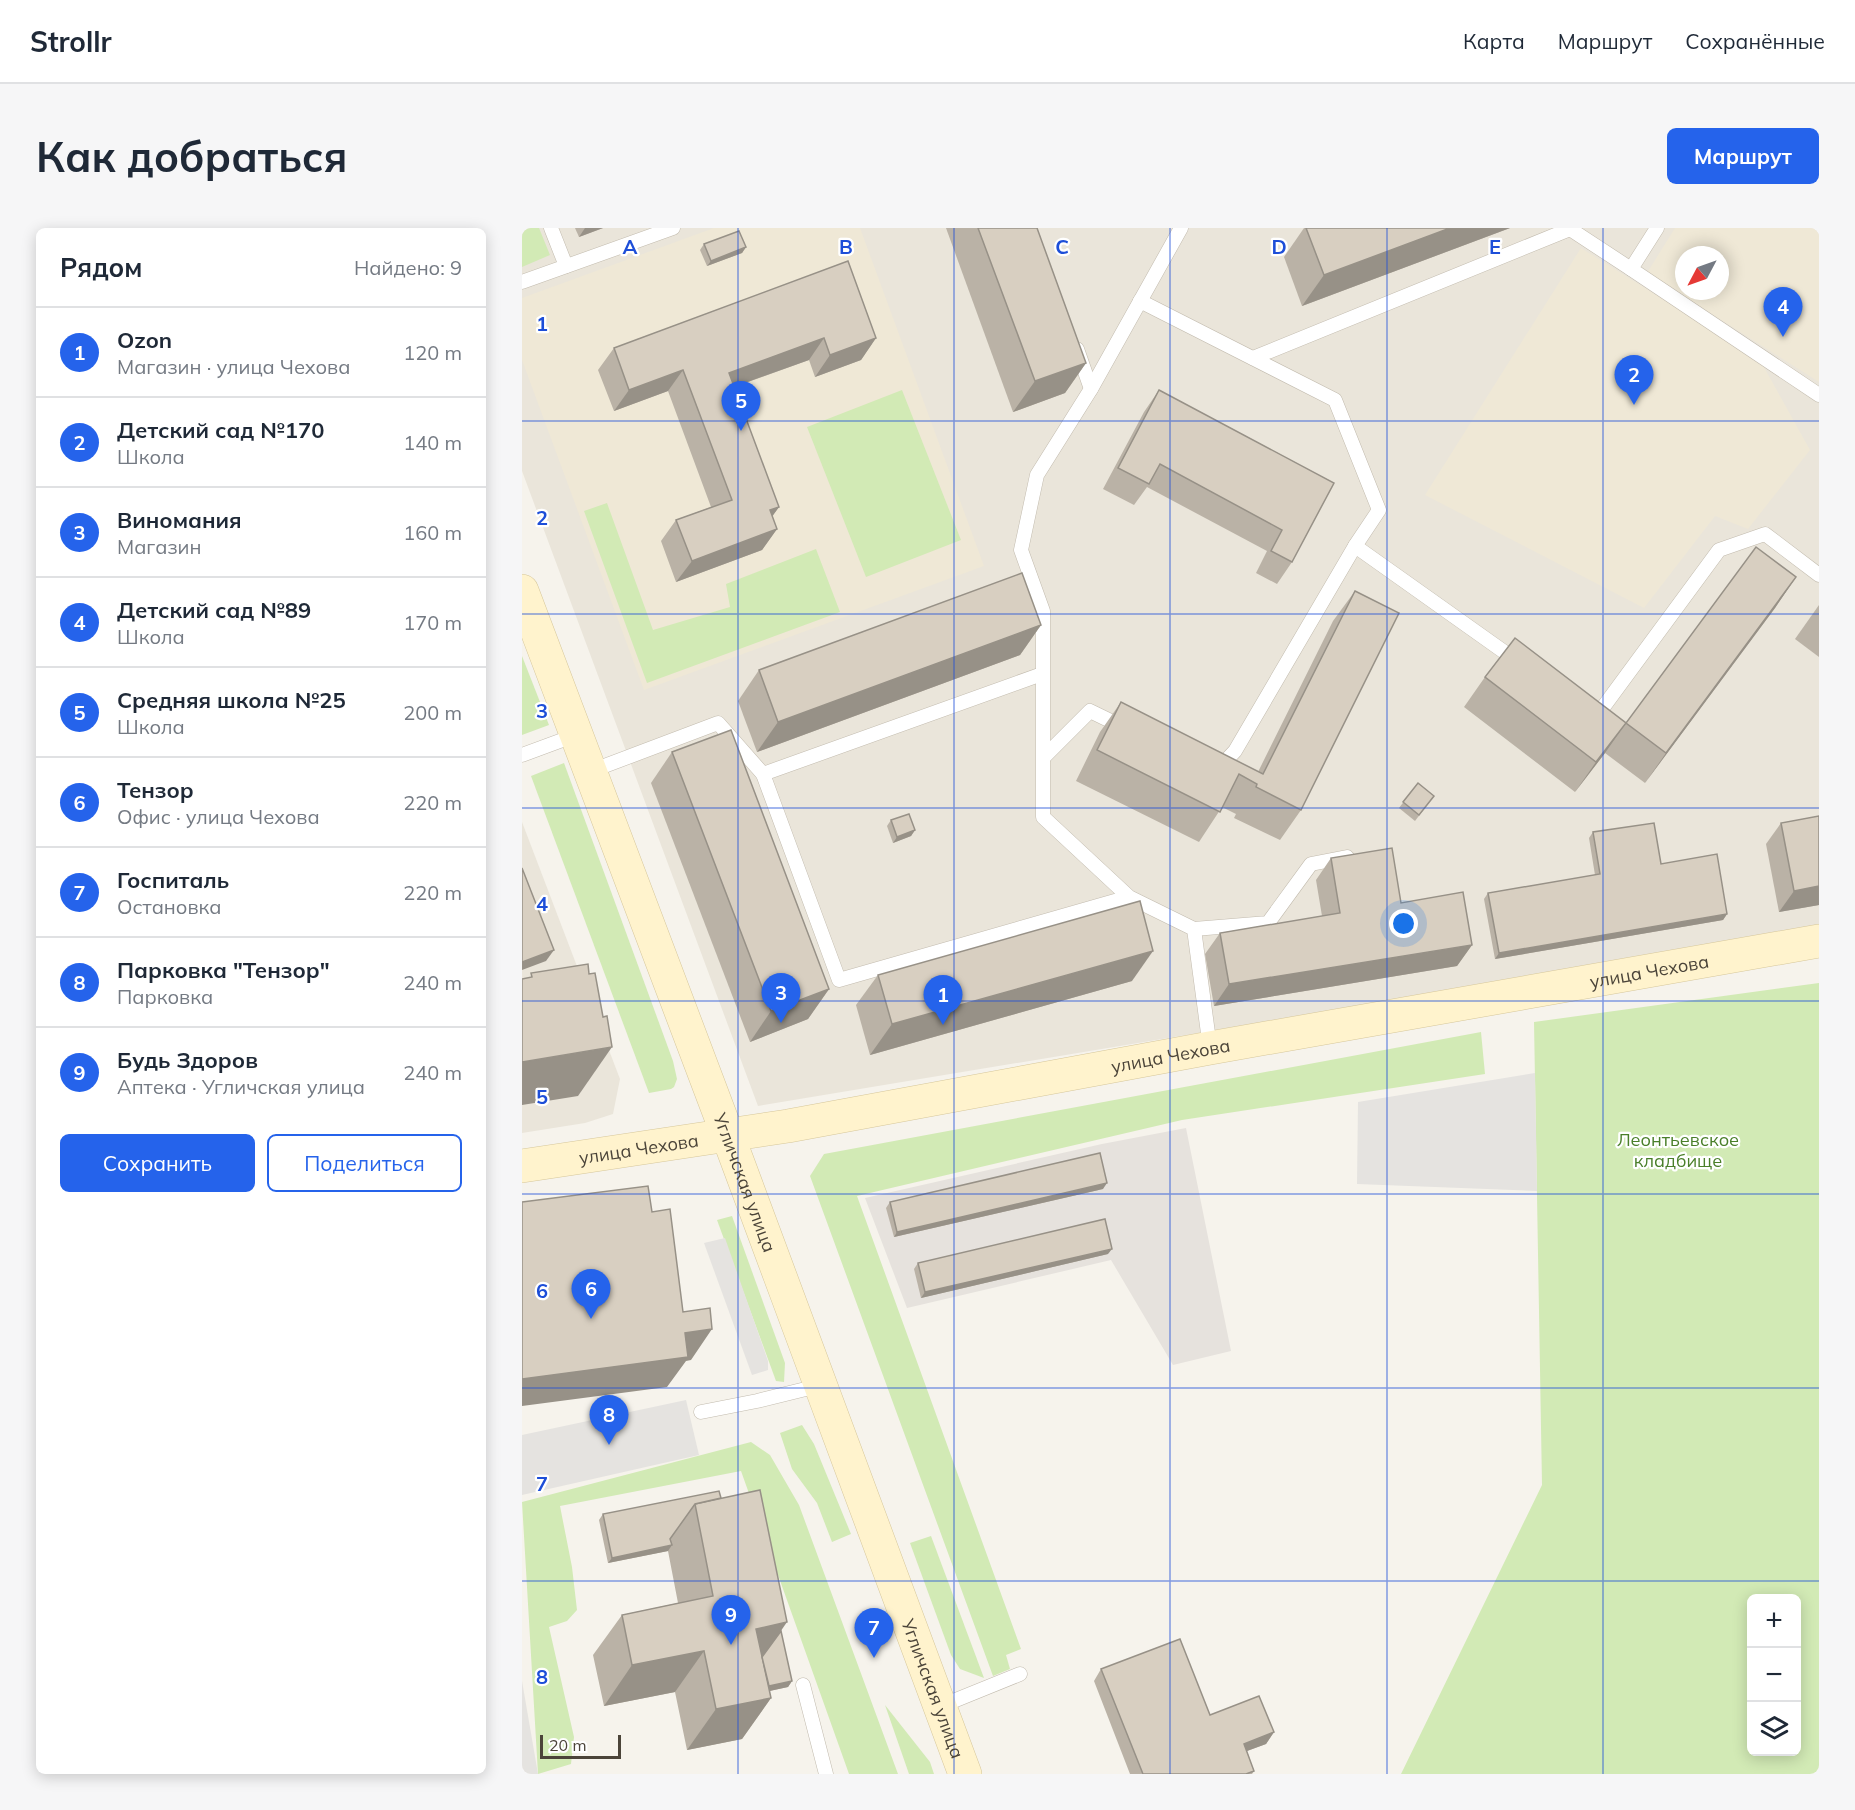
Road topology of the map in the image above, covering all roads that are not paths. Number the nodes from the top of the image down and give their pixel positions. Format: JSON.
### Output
{"nodes":[{"id":1,"x":551,"y":228,"type":"edge"},
{"id":2,"x":673,"y":228,"type":"edge"},
{"id":3,"x":1181,"y":228,"type":"edge"},
{"id":4,"x":1657,"y":228,"type":"edge"},
{"id":5,"x":566,"y":266,"type":"junction"},
{"id":6,"x":1631,"y":269,"type":"junction"},
{"id":7,"x":522,"y":282,"type":"edge"},
{"id":8,"x":1140,"y":301,"type":"junction"},
{"id":9,"x":1073,"y":335,"type":"edge"},
{"id":10,"x":1253,"y":358,"type":"junction"},
{"id":11,"x":1091,"y":389,"type":"junction"},
{"id":12,"x":1819,"y":395,"type":"edge"},
{"id":13,"x":1355,"y":546,"type":"junction"},
{"id":14,"x":1819,"y":575,"type":"edge"},
{"id":15,"x":522,"y":591,"type":"edge"},
{"id":16,"x":1528,"y":669,"type":"edge"},
{"id":17,"x":1042,"y":674,"type":"junction"},
{"id":18,"x":1586,"y":711,"type":"edge"},
{"id":19,"x":576,"y":735,"type":"junction"},
{"id":20,"x":1143,"y":736,"type":"edge"},
{"id":21,"x":522,"y":755,"type":"edge"},
{"id":22,"x":1044,"y":757,"type":"junction"},
{"id":23,"x":1206,"y":766,"type":"edge"},
{"id":24,"x":591,"y":771,"type":"junction"},
{"id":25,"x":763,"y":774,"type":"junction"},
{"id":26,"x":1361,"y":855,"type":"edge"},
{"id":27,"x":1129,"y":897,"type":"junction"},
{"id":28,"x":1194,"y":929,"type":"junction"},
{"id":29,"x":1819,"y":941,"type":"edge"},
{"id":30,"x":1210,"y":1048,"type":"junction"},
{"id":31,"x":728,"y":1136,"type":"junction"},
{"id":32,"x":522,"y":1166,"type":"edge"},
{"id":33,"x":822,"y":1385,"type":"junction"},
{"id":34,"x":701,"y":1412,"type":"dead end"},
{"id":35,"x":1020,"y":1674,"type":"dead end"},
{"id":36,"x":803,"y":1685,"type":"dead end"},
{"id":37,"x":940,"y":1706,"type":"junction"},
{"id":38,"x":826,"y":1774,"type":"edge"},
{"id":39,"x":965,"y":1774,"type":"edge"}],
"edges":[{"from":1,"to":5,"type":"lane"},
{"from":2,"to":5,"type":"lane"},
{"from":3,"to":8,"type":"lane"},
{"from":4,"to":6,"type":"lane"},
{"from":5,"to":7,"type":"lane"},
{"from":6,"to":10,"type":"lane"},
{"from":6,"to":12,"type":"lane"},
{"from":8,"to":10,"type":"lane"},
{"from":8,"to":11,"type":"lane"},
{"from":9,"to":11,"type":"lane"},
{"from":10,"to":13,"type":"lane"},
{"from":11,"to":17,"type":"lane"},
{"from":13,"to":16,"type":"lane"},
{"from":13,"to":23,"type":"lane"},
{"from":14,"to":18,"type":"lane"},
{"from":15,"to":19,"type":"street","name":"Угличская улица"},
{"from":17,"to":22,"type":"lane"},
{"from":17,"to":25,"type":"lane"},
{"from":19,"to":21,"type":"lane"},
{"from":19,"to":24,"type":"street","name":"Угличская улица"},
{"from":20,"to":22,"type":"lane"},
{"from":22,"to":27,"type":"lane"},
{"from":24,"to":25,"type":"lane"},
{"from":24,"to":31,"type":"street","name":"Угличская улица"},
{"from":25,"to":27,"type":"lane"},
{"from":26,"to":28,"type":"lane"},
{"from":27,"to":28,"type":"lane"},
{"from":28,"to":30,"type":"lane"},
{"from":29,"to":30,"type":"street","name":"улица Чехова"},
{"from":30,"to":31,"type":"street","name":"улица Чехова"},
{"from":31,"to":32,"type":"street","name":"улица Чехова"},
{"from":31,"to":33,"type":"street","name":"Угличская улица"},
{"from":33,"to":34,"type":"lane"},
{"from":33,"to":37,"type":"street","name":"Угличская улица"},
{"from":35,"to":37,"type":"lane"},
{"from":36,"to":38,"type":"lane"},
{"from":37,"to":39,"type":"street","name":"Угличская улица"}]}
